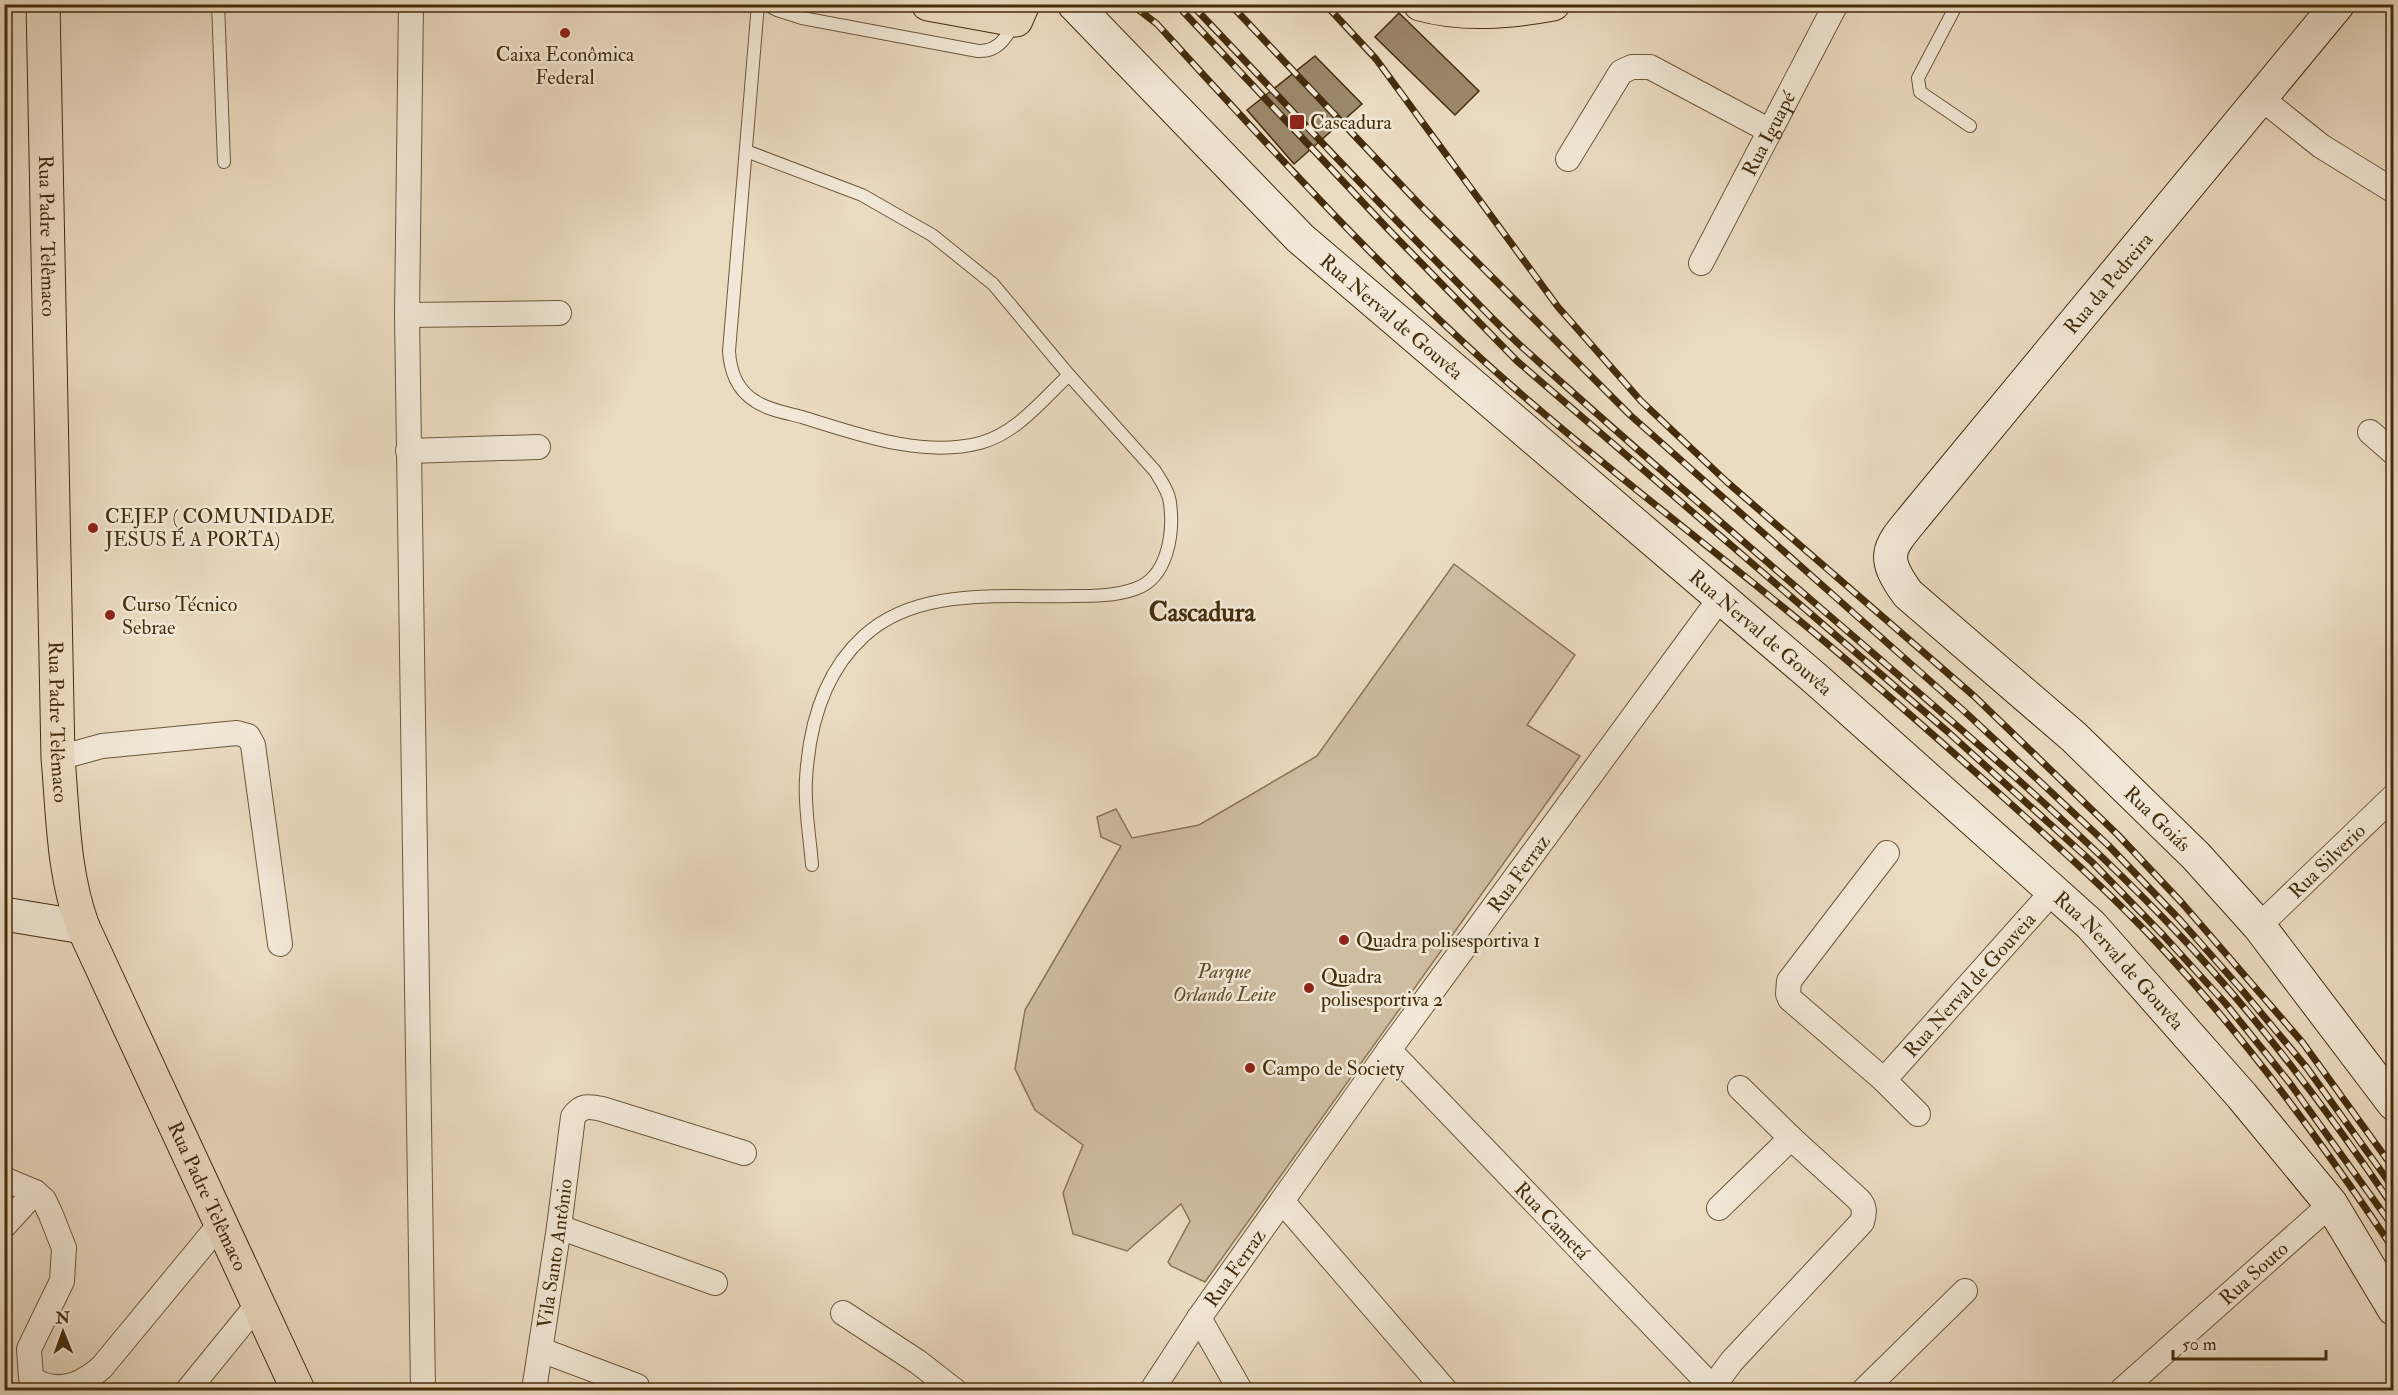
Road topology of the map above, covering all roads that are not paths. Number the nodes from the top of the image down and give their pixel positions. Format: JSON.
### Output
{"nodes":[{"id":1,"x":43,"y":4,"type":"edge"},
{"id":2,"x":218,"y":4,"type":"edge"},
{"id":3,"x":411,"y":4,"type":"edge"},
{"id":4,"x":758,"y":4,"type":"edge"},
{"id":5,"x":766,"y":4,"type":"edge"},
{"id":6,"x":928,"y":4,"type":"edge"},
{"id":7,"x":1074,"y":4,"type":"edge"},
{"id":8,"x":1420,"y":4,"type":"edge"},
{"id":9,"x":1553,"y":4,"type":"edge"},
{"id":10,"x":1836,"y":4,"type":"edge"},
{"id":11,"x":1957,"y":4,"type":"edge"},
{"id":12,"x":2338,"y":4,"type":"edge"},
{"id":13,"x":1020,"y":12,"type":"edge"},
{"id":14,"x":2260,"y":98,"type":"junction"},
{"id":15,"x":1970,"y":126,"type":"dead end"},
{"id":16,"x":1770,"y":131,"type":"junction"},
{"id":17,"x":746,"y":151,"type":"junction"},
{"id":18,"x":1568,"y":159,"type":"dead end"},
{"id":19,"x":224,"y":162,"type":"dead end"},
{"id":20,"x":2394,"y":191,"type":"edge"},
{"id":21,"x":1701,"y":263,"type":"dead end"},
{"id":22,"x":559,"y":313,"type":"dead end"},
{"id":23,"x":406,"y":315,"type":"junction"},
{"id":24,"x":1070,"y":375,"type":"junction"},
{"id":25,"x":2370,"y":432,"type":"dead end"},
{"id":26,"x":538,"y":447,"type":"dead end"},
{"id":27,"x":408,"y":452,"type":"junction"},
{"id":28,"x":2394,"y":453,"type":"edge"},
{"id":29,"x":1891,"y":566,"type":"joint"},
{"id":30,"x":1721,"y":597,"type":"junction"},
{"id":31,"x":58,"y":758,"type":"junction"},
{"id":32,"x":2394,"y":796,"type":"edge"},
{"id":33,"x":1887,"y":854,"type":"dead end"},
{"id":34,"x":812,"y":865,"type":"dead end"},
{"id":35,"x":2054,"y":890,"type":"junction"},
{"id":36,"x":4,"y":914,"type":"edge"},
{"id":37,"x":2259,"y":926,"type":"junction"},
{"id":38,"x":83,"y":927,"type":"junction"},
{"id":39,"x":280,"y":944,"type":"dead end"},
{"id":40,"x":1389,"y":1050,"type":"junction"},
{"id":41,"x":1884,"y":1080,"type":"junction"},
{"id":42,"x":1740,"y":1088,"type":"dead end"},
{"id":43,"x":2394,"y":1104,"type":"edge"},
{"id":44,"x":1918,"y":1114,"type":"dead end"},
{"id":45,"x":1791,"y":1138,"type":"junction"},
{"id":46,"x":744,"y":1153,"type":"dead end"},
{"id":47,"x":4,"y":1179,"type":"edge"},
{"id":48,"x":35,"y":1192,"type":"junction"},
{"id":49,"x":1281,"y":1202,"type":"junction"},
{"id":50,"x":2331,"y":1204,"type":"junction"},
{"id":51,"x":1719,"y":1208,"type":"dead end"},
{"id":52,"x":221,"y":1223,"type":"junction"},
{"id":53,"x":4,"y":1226,"type":"edge"},
{"id":54,"x":559,"y":1227,"type":"junction"},
{"id":55,"x":715,"y":1283,"type":"dead end"},
{"id":56,"x":1965,"y":1291,"type":"dead end"},
{"id":57,"x":258,"y":1304,"type":"junction"},
{"id":58,"x":2394,"y":1309,"type":"edge"},
{"id":59,"x":843,"y":1313,"type":"dead end"},
{"id":60,"x":1199,"y":1318,"type":"junction"},
{"id":61,"x":541,"y":1350,"type":"junction"},
{"id":62,"x":637,"y":1386,"type":"dead end"},
{"id":63,"x":1154,"y":1387,"type":"dead end"},
{"id":64,"x":1713,"y":1389,"type":"edge"},
{"id":65,"x":188,"y":1390,"type":"edge"},
{"id":66,"x":298,"y":1390,"type":"edge"},
{"id":67,"x":423,"y":1390,"type":"edge"},
{"id":68,"x":534,"y":1390,"type":"edge"},
{"id":69,"x":954,"y":1390,"type":"edge"},
{"id":70,"x":1240,"y":1390,"type":"edge"},
{"id":71,"x":1445,"y":1390,"type":"edge"},
{"id":72,"x":1864,"y":1390,"type":"edge"},
{"id":73,"x":2122,"y":1390,"type":"edge"}],
"edges":[{"from":1,"to":31,"type":"main road","name":"Rua Padre Telêmaco"},
{"from":2,"to":19,"type":"lane"},
{"from":3,"to":23,"type":"street"},
{"from":4,"to":17,"type":"lane"},
{"from":5,"to":13,"type":"lane"},
{"from":6,"to":13,"type":"main road"},
{"from":7,"to":30,"type":"main road","name":"Rua Nerval de Gouvêa"},
{"from":8,"to":9,"type":"main road"},
{"from":10,"to":16,"type":"street","name":"Rua Iguapé"},
{"from":11,"to":15,"type":"lane"},
{"from":12,"to":14,"type":"main road","name":"Rua da Pedreira"},
{"from":14,"to":20,"type":"street"},
{"from":14,"to":29,"type":"main road","name":"Rua da Pedreira"},
{"from":16,"to":18,"type":"street"},
{"from":16,"to":21,"type":"street","name":"Rua Iguapé"},
{"from":17,"to":24,"type":"lane"},
{"from":17,"to":24,"type":"lane"},
{"from":22,"to":23,"type":"street"},
{"from":23,"to":27,"type":"street"},
{"from":24,"to":34,"type":"lane"},
{"from":25,"to":28,"type":"street"},
{"from":26,"to":27,"type":"street"},
{"from":27,"to":67,"type":"street"},
{"from":29,"to":37,"type":"main road","name":"Rua Goiás"},
{"from":30,"to":35,"type":"main road","name":"Rua Nerval de Gouvêa"},
{"from":30,"to":40,"type":"street","name":"Rua Ferraz"},
{"from":31,"to":38,"type":"main road","name":"Rua Padre Telêmaco"},
{"from":31,"to":39,"type":"street"},
{"from":32,"to":37,"type":"street","name":"Rua Silverio"},
{"from":33,"to":41,"type":"street"},
{"from":35,"to":41,"type":"street","name":"Rua Nerval de Gouveia"},
{"from":35,"to":50,"type":"main road","name":"Rua Nerval de Gouvêa"},
{"from":36,"to":38,"type":"main road"},
{"from":37,"to":43,"type":"main road","name":"Rua Goiás"},
{"from":38,"to":52,"type":"main road","name":"Rua Padre Telêmaco"},
{"from":40,"to":49,"type":"street","name":"Rua Ferraz"},
{"from":40,"to":64,"type":"street","name":"Rua Cametá"},
{"from":41,"to":44,"type":"street"},
{"from":42,"to":45,"type":"street"},
{"from":45,"to":51,"type":"street"},
{"from":45,"to":64,"type":"street"},
{"from":46,"to":54,"type":"street","name":"Vila Santo Antônio"},
{"from":47,"to":48,"type":"street"},
{"from":48,"to":52,"type":"street"},
{"from":48,"to":53,"type":"street"},
{"from":49,"to":60,"type":"street","name":"Rua Ferraz"},
{"from":49,"to":71,"type":"street"},
{"from":50,"to":58,"type":"main road","name":"Rua Nerval de Gouvêa"},
{"from":50,"to":73,"type":"street","name":"Rua Souto"},
{"from":52,"to":57,"type":"main road","name":"Rua Padre Telêmaco"},
{"from":54,"to":55,"type":"street"},
{"from":54,"to":61,"type":"street","name":"Vila Santo Antônio"},
{"from":56,"to":72,"type":"street"},
{"from":57,"to":65,"type":"street"},
{"from":57,"to":66,"type":"main road","name":"Rua Padre Telêmaco"},
{"from":59,"to":69,"type":"street"},
{"from":60,"to":63,"type":"street","name":"Rua Ferraz"},
{"from":60,"to":70,"type":"street"},
{"from":61,"to":62,"type":"street"},
{"from":61,"to":68,"type":"street","name":"Vila Santo Antônio"}]}
